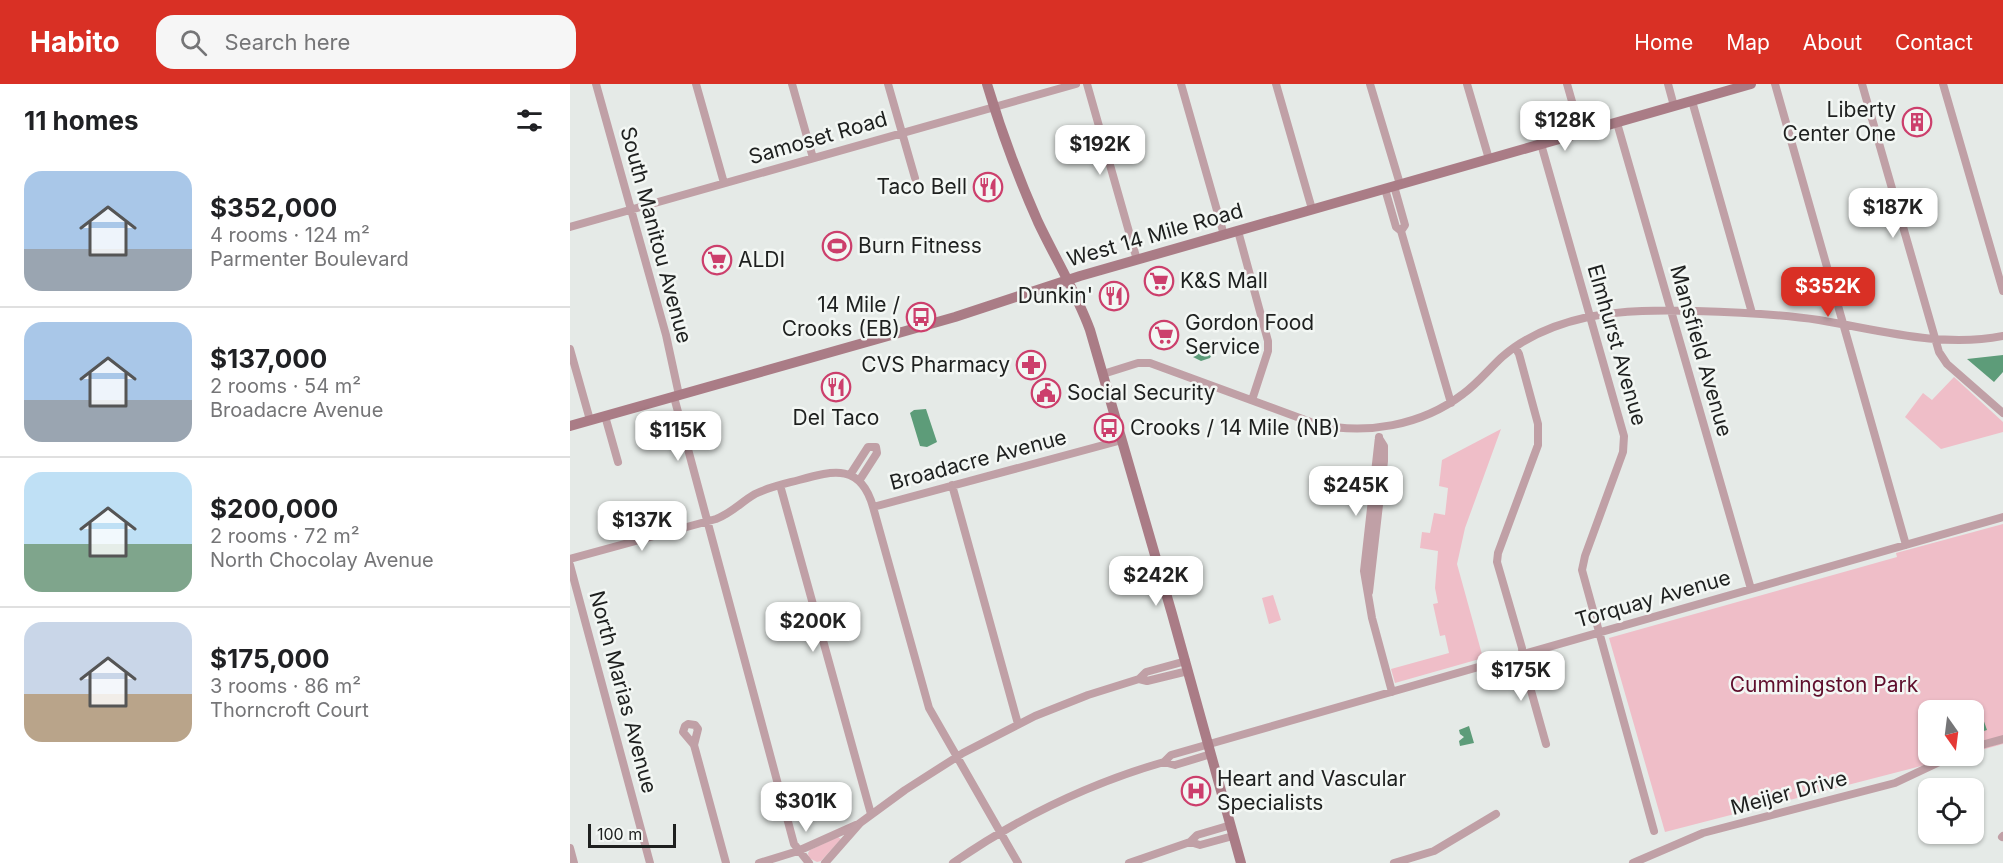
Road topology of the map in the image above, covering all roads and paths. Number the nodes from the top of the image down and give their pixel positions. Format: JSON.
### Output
{"nodes":[{"id":1,"x":596,"y":84,"type":"edge"},
{"id":2,"x":696,"y":84,"type":"edge"},
{"id":3,"x":792,"y":84,"type":"edge"},
{"id":4,"x":888,"y":84,"type":"edge"},
{"id":5,"x":987,"y":84,"type":"edge"},
{"id":6,"x":1076,"y":84,"type":"edge"},
{"id":7,"x":1087,"y":84,"type":"edge"},
{"id":8,"x":1181,"y":84,"type":"edge"},
{"id":9,"x":1276,"y":84,"type":"edge"},
{"id":10,"x":1370,"y":84,"type":"edge"},
{"id":11,"x":1467,"y":84,"type":"edge"},
{"id":12,"x":1567,"y":84,"type":"edge"},
{"id":13,"x":1668,"y":84,"type":"edge"},
{"id":14,"x":1751,"y":84,"type":"edge"},
{"id":15,"x":1775,"y":84,"type":"edge"},
{"id":16,"x":1862,"y":84,"type":"edge"},
{"id":17,"x":1943,"y":84,"type":"edge"},
{"id":18,"x":1692,"y":101,"type":"junction"},
{"id":19,"x":1674,"y":106,"type":"junction"},
{"id":20,"x":994,"y":108,"type":"junction"},
{"id":21,"x":1617,"y":123,"type":"junction"},
{"id":22,"x":903,"y":133,"type":"junction"},
{"id":23,"x":1581,"y":133,"type":"junction"},
{"id":24,"x":1540,"y":144,"type":"junction"},
{"id":25,"x":813,"y":158,"type":"junction"},
{"id":26,"x":1489,"y":159,"type":"junction"},
{"id":27,"x":915,"y":178,"type":"dead end"},
{"id":28,"x":724,"y":183,"type":"junction"},
{"id":29,"x":1393,"y":186,"type":"junction"},
{"id":30,"x":1312,"y":209,"type":"junction"},
{"id":31,"x":632,"y":210,"type":"junction"},
{"id":32,"x":570,"y":227,"type":"edge"},
{"id":33,"x":1238,"y":231,"type":"junction"},
{"id":34,"x":1224,"y":235,"type":"junction"},
{"id":35,"x":1137,"y":260,"type":"junction"},
{"id":36,"x":1068,"y":280,"type":"junction"},
{"id":37,"x":2003,"y":291,"type":"edge"},
{"id":38,"x":1671,"y":311,"type":"junction"},
{"id":39,"x":1752,"y":313,"type":"junction"},
{"id":40,"x":1591,"y":317,"type":"junction"},
{"id":41,"x":1843,"y":324,"type":"junction"},
{"id":42,"x":2003,"y":336,"type":"edge"},
{"id":43,"x":1935,"y":339,"type":"junction"},
{"id":44,"x":1515,"y":347,"type":"junction"},
{"id":45,"x":570,"y":349,"type":"edge"},
{"id":46,"x":1103,"y":374,"type":"junction"},
{"id":47,"x":676,"y":396,"type":"junction"},
{"id":48,"x":1252,"y":400,"type":"junction"},
{"id":49,"x":1451,"y":403,"type":"junction"},
{"id":50,"x":2003,"y":413,"type":"edge"},
{"id":51,"x":605,"y":416,"type":"junction"},
{"id":52,"x":590,"y":420,"type":"junction"},
{"id":53,"x":570,"y":426,"type":"edge"},
{"id":54,"x":1378,"y":433,"type":"junction"},
{"id":55,"x":1122,"y":440,"type":"junction"},
{"id":56,"x":618,"y":462,"type":"dead end"},
{"id":57,"x":850,"y":475,"type":"junction"},
{"id":58,"x":859,"y":481,"type":"junction"},
{"id":59,"x":780,"y":485,"type":"junction"},
{"id":60,"x":952,"y":485,"type":"junction"},
{"id":61,"x":873,"y":507,"type":"junction"},
{"id":62,"x":2003,"y":517,"type":"edge"},
{"id":63,"x":708,"y":521,"type":"junction"},
{"id":64,"x":1906,"y":545,"type":"junction"},
{"id":65,"x":570,"y":559,"type":"edge"},
{"id":66,"x":570,"y":565,"type":"edge"},
{"id":67,"x":1751,"y":589,"type":"junction"},
{"id":68,"x":1599,"y":633,"type":"junction"},
{"id":69,"x":1522,"y":654,"type":"junction"},
{"id":70,"x":1187,"y":666,"type":"junction"},
{"id":71,"x":1392,"y":692,"type":"junction"},
{"id":72,"x":1018,"y":724,"type":"junction"},
{"id":73,"x":2003,"y":739,"type":"edge"},
{"id":74,"x":1546,"y":744,"type":"dead end"},
{"id":75,"x":1984,"y":744,"type":"edge"},
{"id":76,"x":694,"y":745,"type":"dead end"},
{"id":77,"x":1210,"y":749,"type":"junction"},
{"id":78,"x":957,"y":757,"type":"junction"},
{"id":79,"x":1931,"y":766,"type":"edge"},
{"id":80,"x":1496,"y":813,"type":"dead end"},
{"id":81,"x":871,"y":814,"type":"junction"},
{"id":82,"x":860,"y":824,"type":"junction"},
{"id":83,"x":1232,"y":830,"type":"junction"},
{"id":84,"x":1654,"y":831,"type":"dead end"},
{"id":85,"x":1000,"y":832,"type":"junction"},
{"id":86,"x":570,"y":848,"type":"edge"},
{"id":87,"x":798,"y":851,"type":"junction"},
{"id":88,"x":1143,"y":860,"type":"edge"},
{"id":89,"x":574,"y":863,"type":"edge"},
{"id":90,"x":650,"y":863,"type":"edge"},
{"id":91,"x":726,"y":863,"type":"edge"},
{"id":92,"x":759,"y":863,"type":"edge"},
{"id":93,"x":809,"y":863,"type":"edge"},
{"id":94,"x":825,"y":863,"type":"edge"},
{"id":95,"x":952,"y":863,"type":"edge"},
{"id":96,"x":1018,"y":863,"type":"edge"},
{"id":97,"x":1128,"y":863,"type":"edge"},
{"id":98,"x":1241,"y":863,"type":"edge"},
{"id":99,"x":1394,"y":863,"type":"edge"},
{"id":100,"x":1633,"y":863,"type":"edge"}],
"edges":[{"from":1,"to":31,"type":"street","name":"South Manitou Avenue"},
{"from":2,"to":28,"type":"street"},
{"from":3,"to":25,"type":"street"},
{"from":4,"to":22,"type":"street"},
{"from":5,"to":20,"type":"main road"},
{"from":6,"to":20,"type":"street","name":"Samoset Road"},
{"from":7,"to":35,"type":"street"},
{"from":8,"to":34,"type":"street"},
{"from":9,"to":30,"type":"street"},
{"from":10,"to":29,"type":"street"},
{"from":11,"to":26,"type":"street"},
{"from":12,"to":23,"type":"street"},
{"from":13,"to":19,"type":"street"},
{"from":14,"to":18,"type":"main road","name":"West 14 Mile Road"},
{"from":15,"to":41,"type":"street"},
{"from":16,"to":43,"type":"street"},
{"from":17,"to":37,"type":"street"},
{"from":18,"to":19,"type":"main road","name":"West 14 Mile Road"},
{"from":18,"to":39,"type":"street"},
{"from":19,"to":21,"type":"main road","name":"West 14 Mile Road"},
{"from":20,"to":22,"type":"street","name":"Samoset Road"},
{"from":20,"to":36,"type":"main road"},
{"from":21,"to":23,"type":"main road","name":"West 14 Mile Road"},
{"from":21,"to":38,"type":"street","name":"Mansfield Avenue"},
{"from":22,"to":25,"type":"street","name":"Samoset Road"},
{"from":22,"to":27,"type":"street"},
{"from":23,"to":24,"type":"main road","name":"West 14 Mile Road"},
{"from":24,"to":26,"type":"main road","name":"West 14 Mile Road"},
{"from":24,"to":40,"type":"street","name":"Elmhurst Avenue"},
{"from":25,"to":28,"type":"street","name":"Samoset Road"},
{"from":26,"to":29,"type":"main road","name":"West 14 Mile Road"},
{"from":28,"to":31,"type":"street","name":"Samoset Road"},
{"from":29,"to":30,"type":"main road","name":"West 14 Mile Road"},
{"from":29,"to":49,"type":"street"},
{"from":30,"to":33,"type":"main road","name":"West 14 Mile Road"},
{"from":31,"to":32,"type":"street","name":"Samoset Road"},
{"from":31,"to":47,"type":"street","name":"South Manitou Avenue"},
{"from":33,"to":34,"type":"main road","name":"West 14 Mile Road"},
{"from":33,"to":48,"type":"street"},
{"from":34,"to":35,"type":"main road","name":"West 14 Mile Road"},
{"from":35,"to":36,"type":"main road","name":"West 14 Mile Road"},
{"from":36,"to":46,"type":"main road"},
{"from":36,"to":47,"type":"main road","name":"West 14 Mile Road"},
{"from":38,"to":39,"type":"street"},
{"from":38,"to":40,"type":"street"},
{"from":38,"to":67,"type":"street","name":"Mansfield Avenue"},
{"from":39,"to":41,"type":"street"},
{"from":40,"to":44,"type":"street"},
{"from":40,"to":68,"type":"street","name":"Elmhurst Avenue"},
{"from":41,"to":43,"type":"street"},
{"from":41,"to":64,"type":"street"},
{"from":42,"to":43,"type":"street"},
{"from":43,"to":50,"type":"street"},
{"from":44,"to":49,"type":"street"},
{"from":44,"to":69,"type":"street"},
{"from":45,"to":52,"type":"street"},
{"from":46,"to":48,"type":"street"},
{"from":46,"to":55,"type":"main road"},
{"from":47,"to":51,"type":"main road","name":"West 14 Mile Road"},
{"from":47,"to":63,"type":"street","name":"South Manitou Avenue"},
{"from":48,"to":54,"type":"street"},
{"from":49,"to":54,"type":"street"},
{"from":51,"to":52,"type":"main road","name":"West 14 Mile Road"},
{"from":51,"to":56,"type":"street"},
{"from":52,"to":53,"type":"main road","name":"West 14 Mile Road"},
{"from":54,"to":71,"type":"street"},
{"from":55,"to":60,"type":"street","name":"Broadacre Avenue"},
{"from":55,"to":70,"type":"main road"},
{"from":57,"to":58,"type":"street","name":"Broadacre Avenue"},
{"from":57,"to":58,"type":"street","name":"Broadacre Avenue"},
{"from":57,"to":59,"type":"street"},
{"from":58,"to":61,"type":"street","name":"Broadacre Avenue"},
{"from":59,"to":63,"type":"street"},
{"from":59,"to":81,"type":"street"},
{"from":60,"to":61,"type":"street","name":"Broadacre Avenue"},
{"from":60,"to":72,"type":"street"},
{"from":61,"to":78,"type":"street"},
{"from":62,"to":64,"type":"street","name":"Torquay Avenue"},
{"from":63,"to":65,"type":"street"},
{"from":63,"to":87,"type":"street","name":"South Manitou Avenue"},
{"from":64,"to":67,"type":"street","name":"Torquay Avenue"},
{"from":66,"to":90,"type":"street","name":"North Marias Avenue"},
{"from":67,"to":68,"type":"street","name":"Torquay Avenue"},
{"from":68,"to":69,"type":"street","name":"Torquay Avenue"},
{"from":68,"to":84,"type":"street","name":"Elmhurst Avenue"},
{"from":69,"to":71,"type":"street","name":"Torquay Avenue"},
{"from":69,"to":74,"type":"street"},
{"from":70,"to":72,"type":"street"},
{"from":70,"to":77,"type":"main road"},
{"from":71,"to":77,"type":"street","name":"Torquay Avenue"},
{"from":72,"to":78,"type":"street"},
{"from":73,"to":75,"type":"street"},
{"from":76,"to":91,"type":"street"},
{"from":77,"to":83,"type":"main road"},
{"from":77,"to":85,"type":"street","name":"Torquay Avenue"},
{"from":78,"to":81,"type":"street"},
{"from":78,"to":85,"type":"street"},
{"from":79,"to":100,"type":"street","name":"Meijer Drive"},
{"from":80,"to":99,"type":"street"},
{"from":81,"to":82,"type":"street"},
{"from":82,"to":87,"type":"street"},
{"from":82,"to":94,"type":"street"},
{"from":83,"to":88,"type":"street"},
{"from":83,"to":98,"type":"main road"},
{"from":85,"to":95,"type":"street","name":"Torquay Avenue"},
{"from":85,"to":96,"type":"street"},
{"from":86,"to":89,"type":"street"},
{"from":87,"to":92,"type":"street"},
{"from":87,"to":93,"type":"street"},
{"from":88,"to":97,"type":"street"}]}
